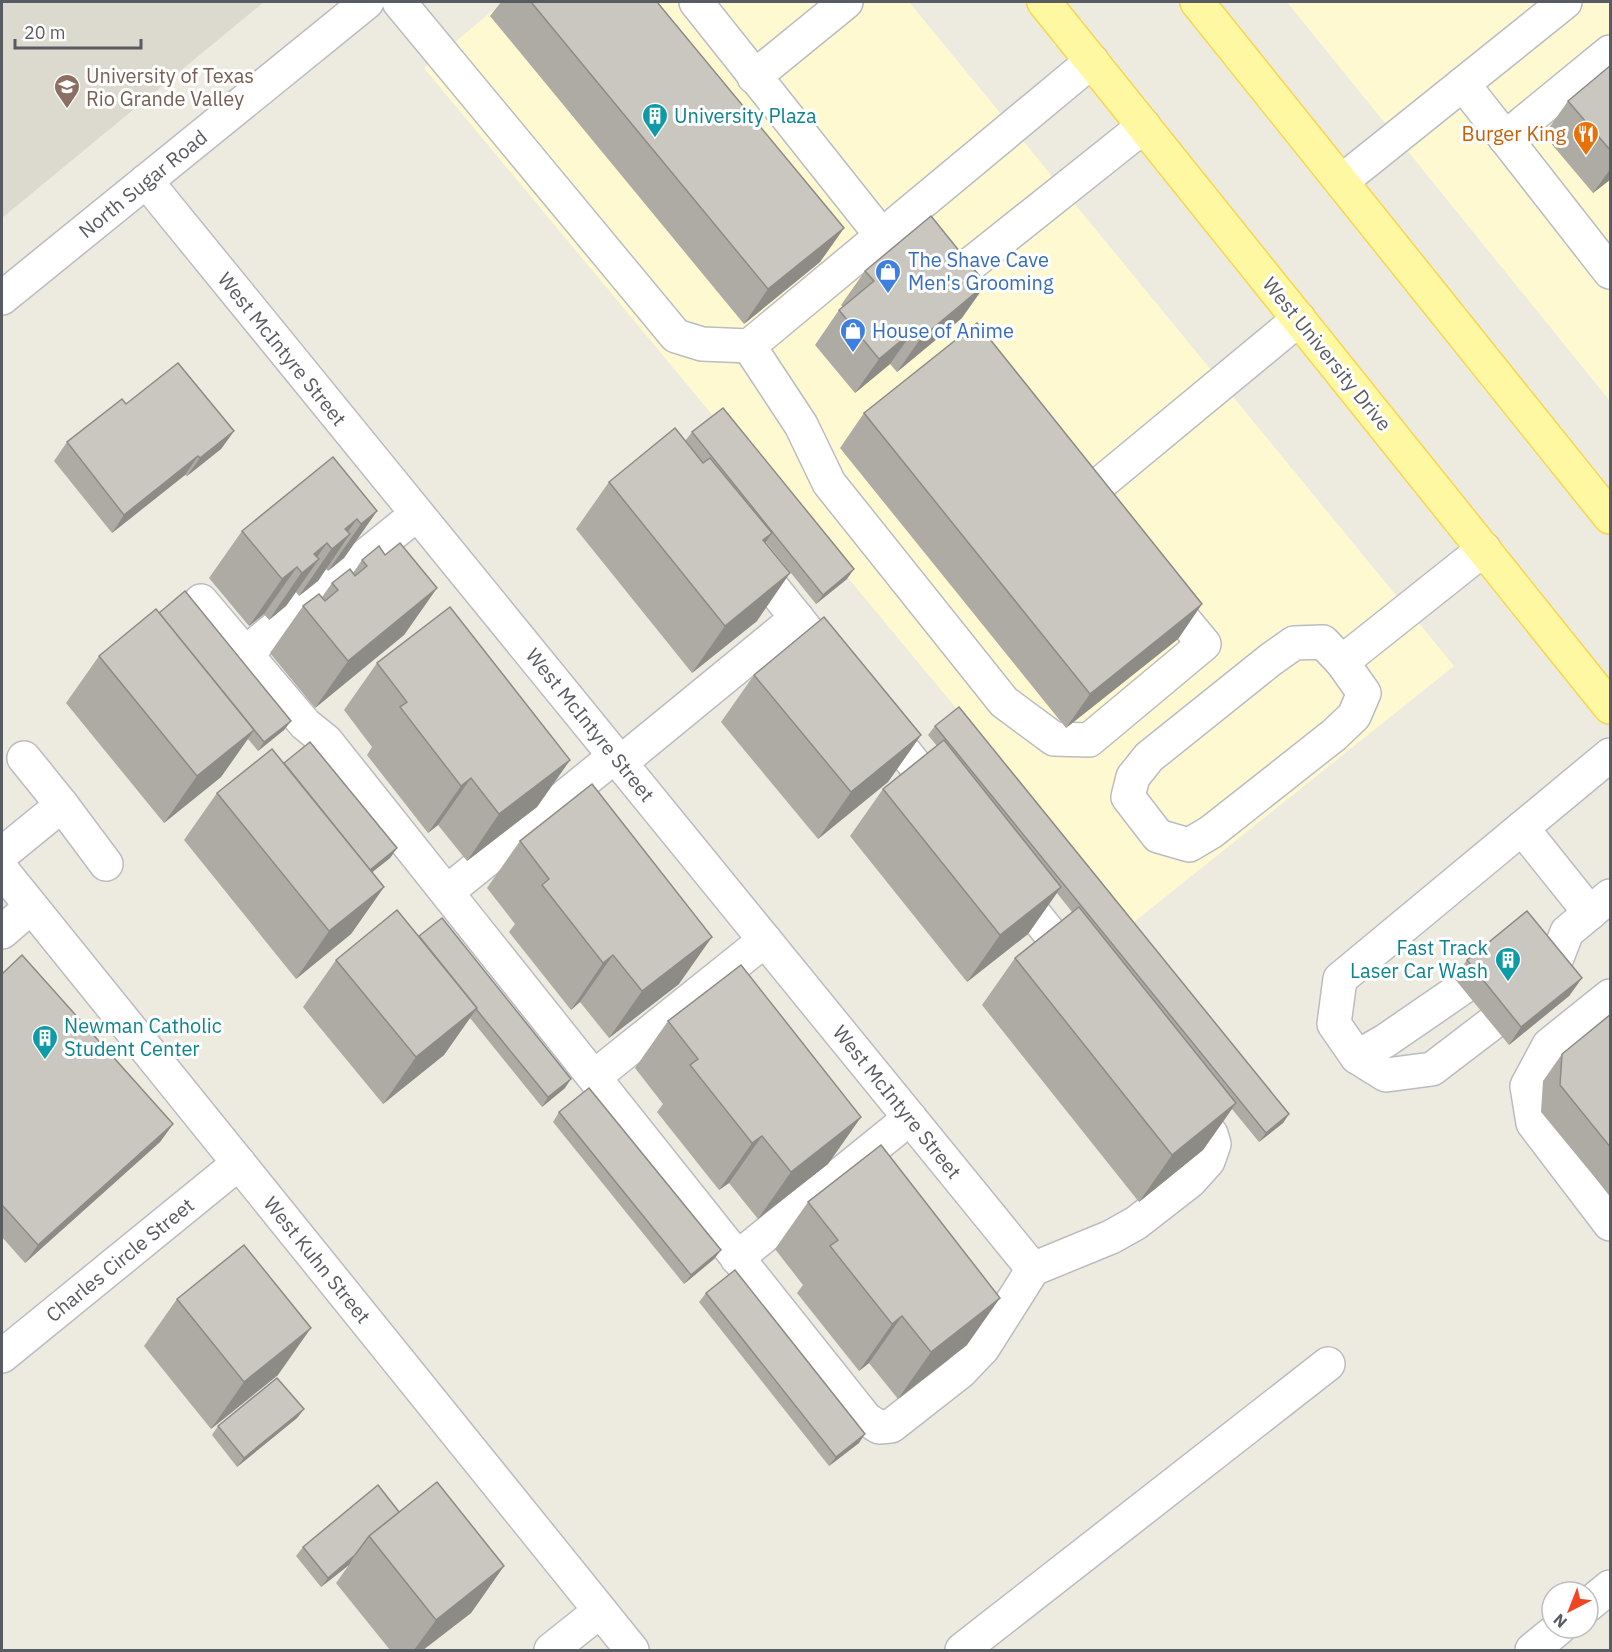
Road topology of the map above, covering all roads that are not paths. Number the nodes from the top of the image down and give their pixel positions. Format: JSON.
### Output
{"nodes":[{"id":1,"x":367,"y":2,"type":"edge"},
{"id":2,"x":399,"y":2,"type":"edge"},
{"id":3,"x":846,"y":2,"type":"edge"},
{"id":4,"x":1044,"y":2,"type":"edge"},
{"id":5,"x":1197,"y":2,"type":"edge"},
{"id":6,"x":708,"y":6,"type":"edge"},
{"id":7,"x":1547,"y":7,"type":"edge"},
{"id":8,"x":1611,"y":52,"type":"edge"},
{"id":9,"x":1092,"y":61,"type":"junction"},
{"id":10,"x":754,"y":77,"type":"junction"},
{"id":11,"x":1463,"y":84,"type":"junction"},
{"id":12,"x":1144,"y":126,"type":"junction"},
{"id":13,"x":1505,"y":138,"type":"junction"},
{"id":14,"x":146,"y":181,"type":"junction"},
{"id":15,"x":1342,"y":182,"type":"junction"},
{"id":16,"x":882,"y":236,"type":"junction"},
{"id":17,"x":962,"y":271,"type":"edge"},
{"id":18,"x":1611,"y":272,"type":"edge"},
{"id":19,"x":2,"y":298,"type":"edge"},
{"id":20,"x":1299,"y":319,"type":"junction"},
{"id":21,"x":750,"y":346,"type":"junction"},
{"id":22,"x":1084,"y":497,"type":"edge"},
{"id":23,"x":417,"y":514,"type":"junction"},
{"id":24,"x":1611,"y":517,"type":"edge"},
{"id":25,"x":732,"y":537,"type":"edge"},
{"id":26,"x":1484,"y":549,"type":"junction"},
{"id":27,"x":1144,"y":571,"type":"edge"},
{"id":28,"x":201,"y":601,"type":"dead end"},
{"id":29,"x":797,"y":618,"type":"junction"},
{"id":30,"x":245,"y":653,"type":"junction"},
{"id":31,"x":1342,"y":662,"type":"junction"},
{"id":32,"x":1611,"y":707,"type":"edge"},
{"id":33,"x":1611,"y":755,"type":"edge"},
{"id":34,"x":24,"y":758,"type":"dead end"},
{"id":35,"x":618,"y":760,"type":"junction"},
{"id":36,"x":62,"y":805,"type":"junction"},
{"id":37,"x":960,"y":820,"type":"edge"},
{"id":38,"x":1522,"y":828,"type":"junction"},
{"id":39,"x":2,"y":854,"type":"edge"},
{"id":40,"x":989,"y":857,"type":"edge"},
{"id":41,"x":106,"y":864,"type":"dead end"},
{"id":42,"x":2,"y":870,"type":"edge"},
{"id":43,"x":447,"y":892,"type":"junction"},
{"id":44,"x":31,"y":907,"type":"junction"},
{"id":45,"x":1589,"y":913,"type":"edge"},
{"id":46,"x":2,"y":932,"type":"edge"},
{"id":47,"x":1533,"y":936,"type":"edge"},
{"id":48,"x":765,"y":940,"type":"junction"},
{"id":49,"x":1551,"y":973,"type":"edge"},
{"id":50,"x":1093,"y":986,"type":"edge"},
{"id":51,"x":1462,"y":988,"type":"dead end"},
{"id":52,"x":1611,"y":996,"type":"edge"},
{"id":53,"x":1491,"y":1024,"type":"dead end"},
{"id":54,"x":1356,"y":1057,"type":"junction"},
{"id":55,"x":594,"y":1077,"type":"junction"},
{"id":56,"x":1167,"y":1078,"type":"edge"},
{"id":57,"x":910,"y":1118,"type":"junction"},
{"id":58,"x":239,"y":1163,"type":"junction"},
{"id":59,"x":1611,"y":1224,"type":"edge"},
{"id":60,"x":737,"y":1258,"type":"junction"},
{"id":61,"x":1033,"y":1269,"type":"junction"},
{"id":62,"x":7,"y":1340,"type":"edge"},
{"id":63,"x":1328,"y":1364,"type":"dead end"},
{"id":64,"x":600,"y":1611,"type":"junction"},
{"id":65,"x":1544,"y":1640,"type":"edge"},
{"id":66,"x":551,"y":1650,"type":"edge"},
{"id":67,"x":632,"y":1650,"type":"edge"},
{"id":68,"x":962,"y":1650,"type":"edge"},
{"id":69,"x":1532,"y":1650,"type":"edge"}],
"edges":[{"from":1,"to":14,"type":"street","name":"North Sugar Road"},
{"from":2,"to":21,"type":"street"},
{"from":3,"to":10,"type":"street"},
{"from":4,"to":9,"type":"main road","name":"West University Drive"},
{"from":5,"to":15,"type":"main road"},
{"from":6,"to":10,"type":"street"},
{"from":7,"to":11,"type":"street"},
{"from":8,"to":13,"type":"street"},
{"from":9,"to":12,"type":"main road","name":"West University Drive"},
{"from":9,"to":16,"type":"street"},
{"from":10,"to":16,"type":"street"},
{"from":11,"to":13,"type":"street"},
{"from":11,"to":15,"type":"street"},
{"from":12,"to":17,"type":"street"},
{"from":12,"to":20,"type":"main road","name":"West University Drive"},
{"from":13,"to":18,"type":"street"},
{"from":14,"to":19,"type":"street","name":"North Sugar Road"},
{"from":14,"to":23,"type":"street","name":"West McIntyre Street"},
{"from":15,"to":24,"type":"main road"},
{"from":16,"to":21,"type":"street"},
{"from":20,"to":22,"type":"street"},
{"from":20,"to":26,"type":"main road","name":"West University Drive"},
{"from":21,"to":27,"type":"street"},
{"from":23,"to":30,"type":"street"},
{"from":23,"to":35,"type":"street","name":"West McIntyre Street"},
{"from":25,"to":29,"type":"street"},
{"from":26,"to":31,"type":"street"},
{"from":26,"to":32,"type":"main road","name":"West University Drive"},
{"from":28,"to":30,"type":"street"},
{"from":29,"to":35,"type":"street"},
{"from":29,"to":37,"type":"street"},
{"from":30,"to":43,"type":"street"},
{"from":31,"to":31,"type":"street"},
{"from":33,"to":38,"type":"street"},
{"from":34,"to":36,"type":"street"},
{"from":35,"to":43,"type":"street"},
{"from":35,"to":48,"type":"street","name":"West McIntyre Street"},
{"from":36,"to":39,"type":"street"},
{"from":36,"to":41,"type":"street"},
{"from":38,"to":45,"type":"street"},
{"from":38,"to":54,"type":"street"},
{"from":40,"to":50,"type":"street"},
{"from":42,"to":44,"type":"street","name":"West Kuhn Street"},
{"from":43,"to":55,"type":"street"},
{"from":44,"to":46,"type":"street"},
{"from":44,"to":58,"type":"street","name":"West Kuhn Street"},
{"from":45,"to":47,"type":"street"},
{"from":45,"to":49,"type":"street"},
{"from":48,"to":55,"type":"street"},
{"from":48,"to":57,"type":"street","name":"West McIntyre Street"},
{"from":51,"to":54,"type":"street"},
{"from":52,"to":59,"type":"street"},
{"from":53,"to":54,"type":"street"},
{"from":55,"to":60,"type":"street"},
{"from":56,"to":61,"type":"street"},
{"from":57,"to":60,"type":"street"},
{"from":57,"to":61,"type":"street","name":"West McIntyre Street"},
{"from":58,"to":62,"type":"street","name":"Charles Circle Street"},
{"from":58,"to":64,"type":"street","name":"West Kuhn Street"},
{"from":60,"to":61,"type":"street"},
{"from":63,"to":68,"type":"street"},
{"from":64,"to":66,"type":"street"},
{"from":64,"to":67,"type":"street","name":"West Kuhn Street"},
{"from":65,"to":69,"type":"street"}]}
